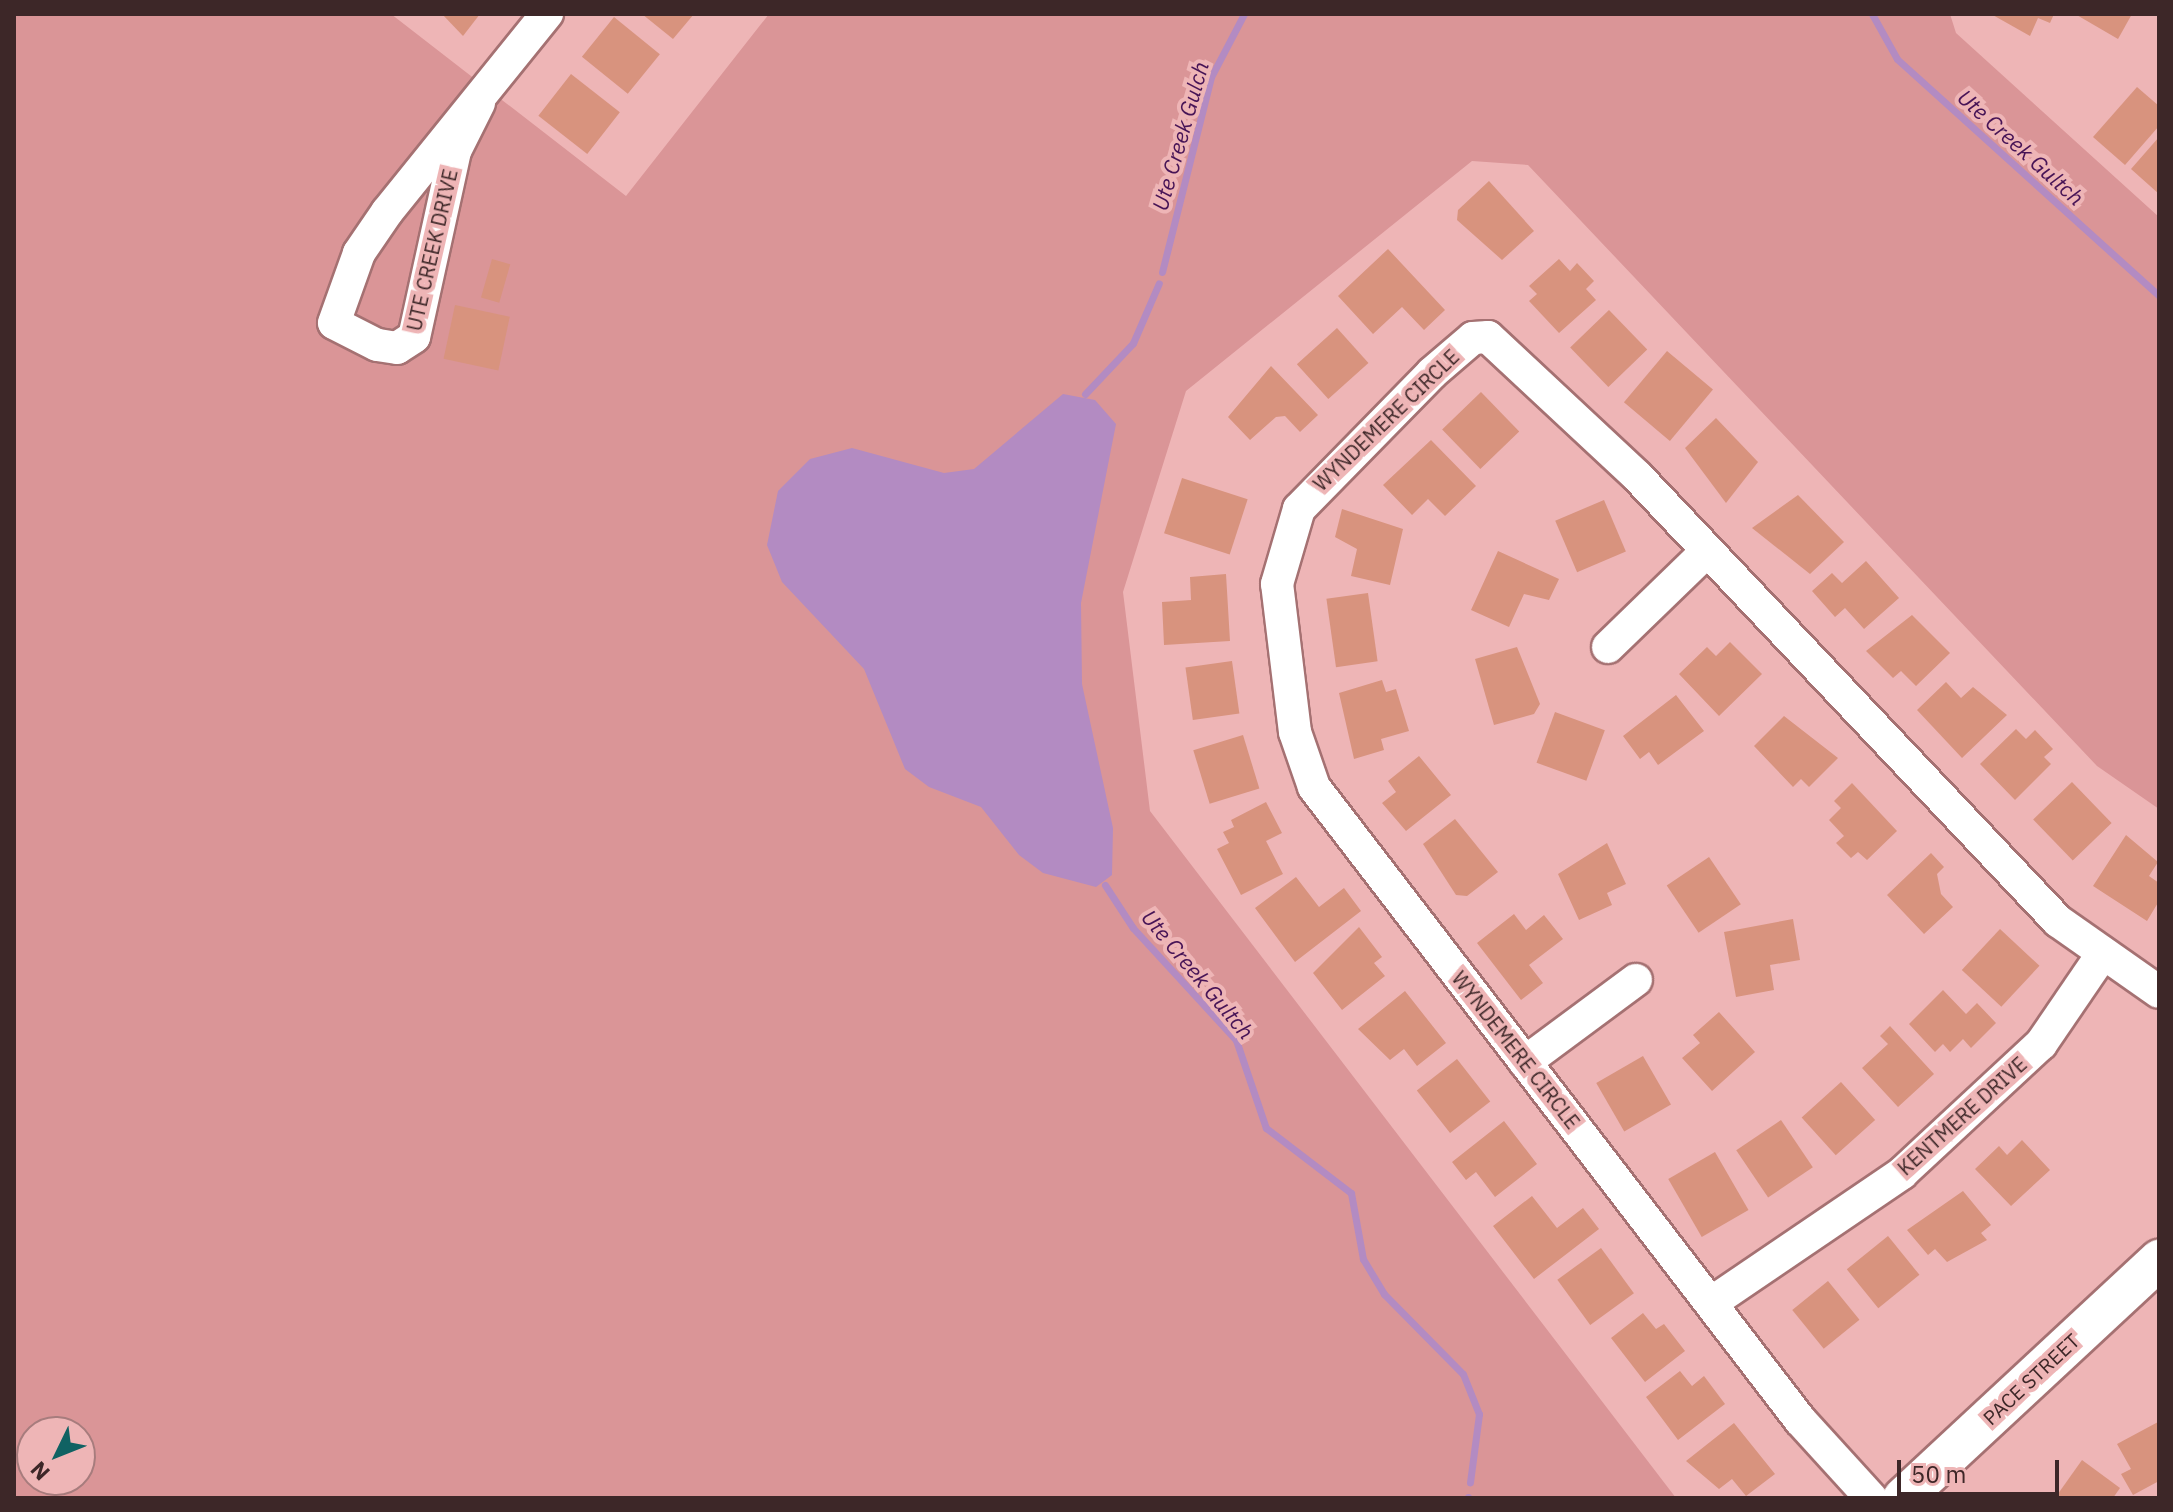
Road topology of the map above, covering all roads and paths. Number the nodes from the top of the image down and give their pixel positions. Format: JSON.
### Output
{"nodes":[{"id":1,"x":547,"y":14,"type":"edge"},
{"id":2,"x":479,"y":103,"type":"junction"},
{"id":3,"x":1707,"y":551,"type":"junction"},
{"id":4,"x":1608,"y":647,"type":"dead end"},
{"id":5,"x":2103,"y":953,"type":"junction"},
{"id":6,"x":1636,"y":980,"type":"dead end"},
{"id":7,"x":2159,"y":992,"type":"edge"},
{"id":8,"x":1525,"y":1062,"type":"junction"},
{"id":9,"x":2159,"y":1260,"type":"edge"},
{"id":10,"x":1711,"y":1303,"type":"junction"},
{"id":11,"x":1871,"y":1498,"type":"edge"},
{"id":12,"x":1903,"y":1498,"type":"edge"}],
"edges":[{"from":1,"to":2,"type":"street","name":"UTE CREEK DRIVE"},
{"from":2,"to":2,"type":"street","name":"UTE CREEK DRIVE"},
{"from":3,"to":4,"type":"street"},
{"from":3,"to":5,"type":"street","name":"WYNDEMERE CIRCLE"},
{"from":3,"to":8,"type":"street","name":"WYNDEMERE CIRCLE"},
{"from":5,"to":7,"type":"street","name":"WYNDEMERE CIRCLE"},
{"from":5,"to":10,"type":"street","name":"KENTMERE DRIVE"},
{"from":6,"to":8,"type":"street"},
{"from":8,"to":10,"type":"street","name":"WYNDEMERE CIRCLE"},
{"from":9,"to":12,"type":"main road","name":"PACE STREET"},
{"from":10,"to":11,"type":"street","name":"WYNDEMERE CIRCLE"}]}
